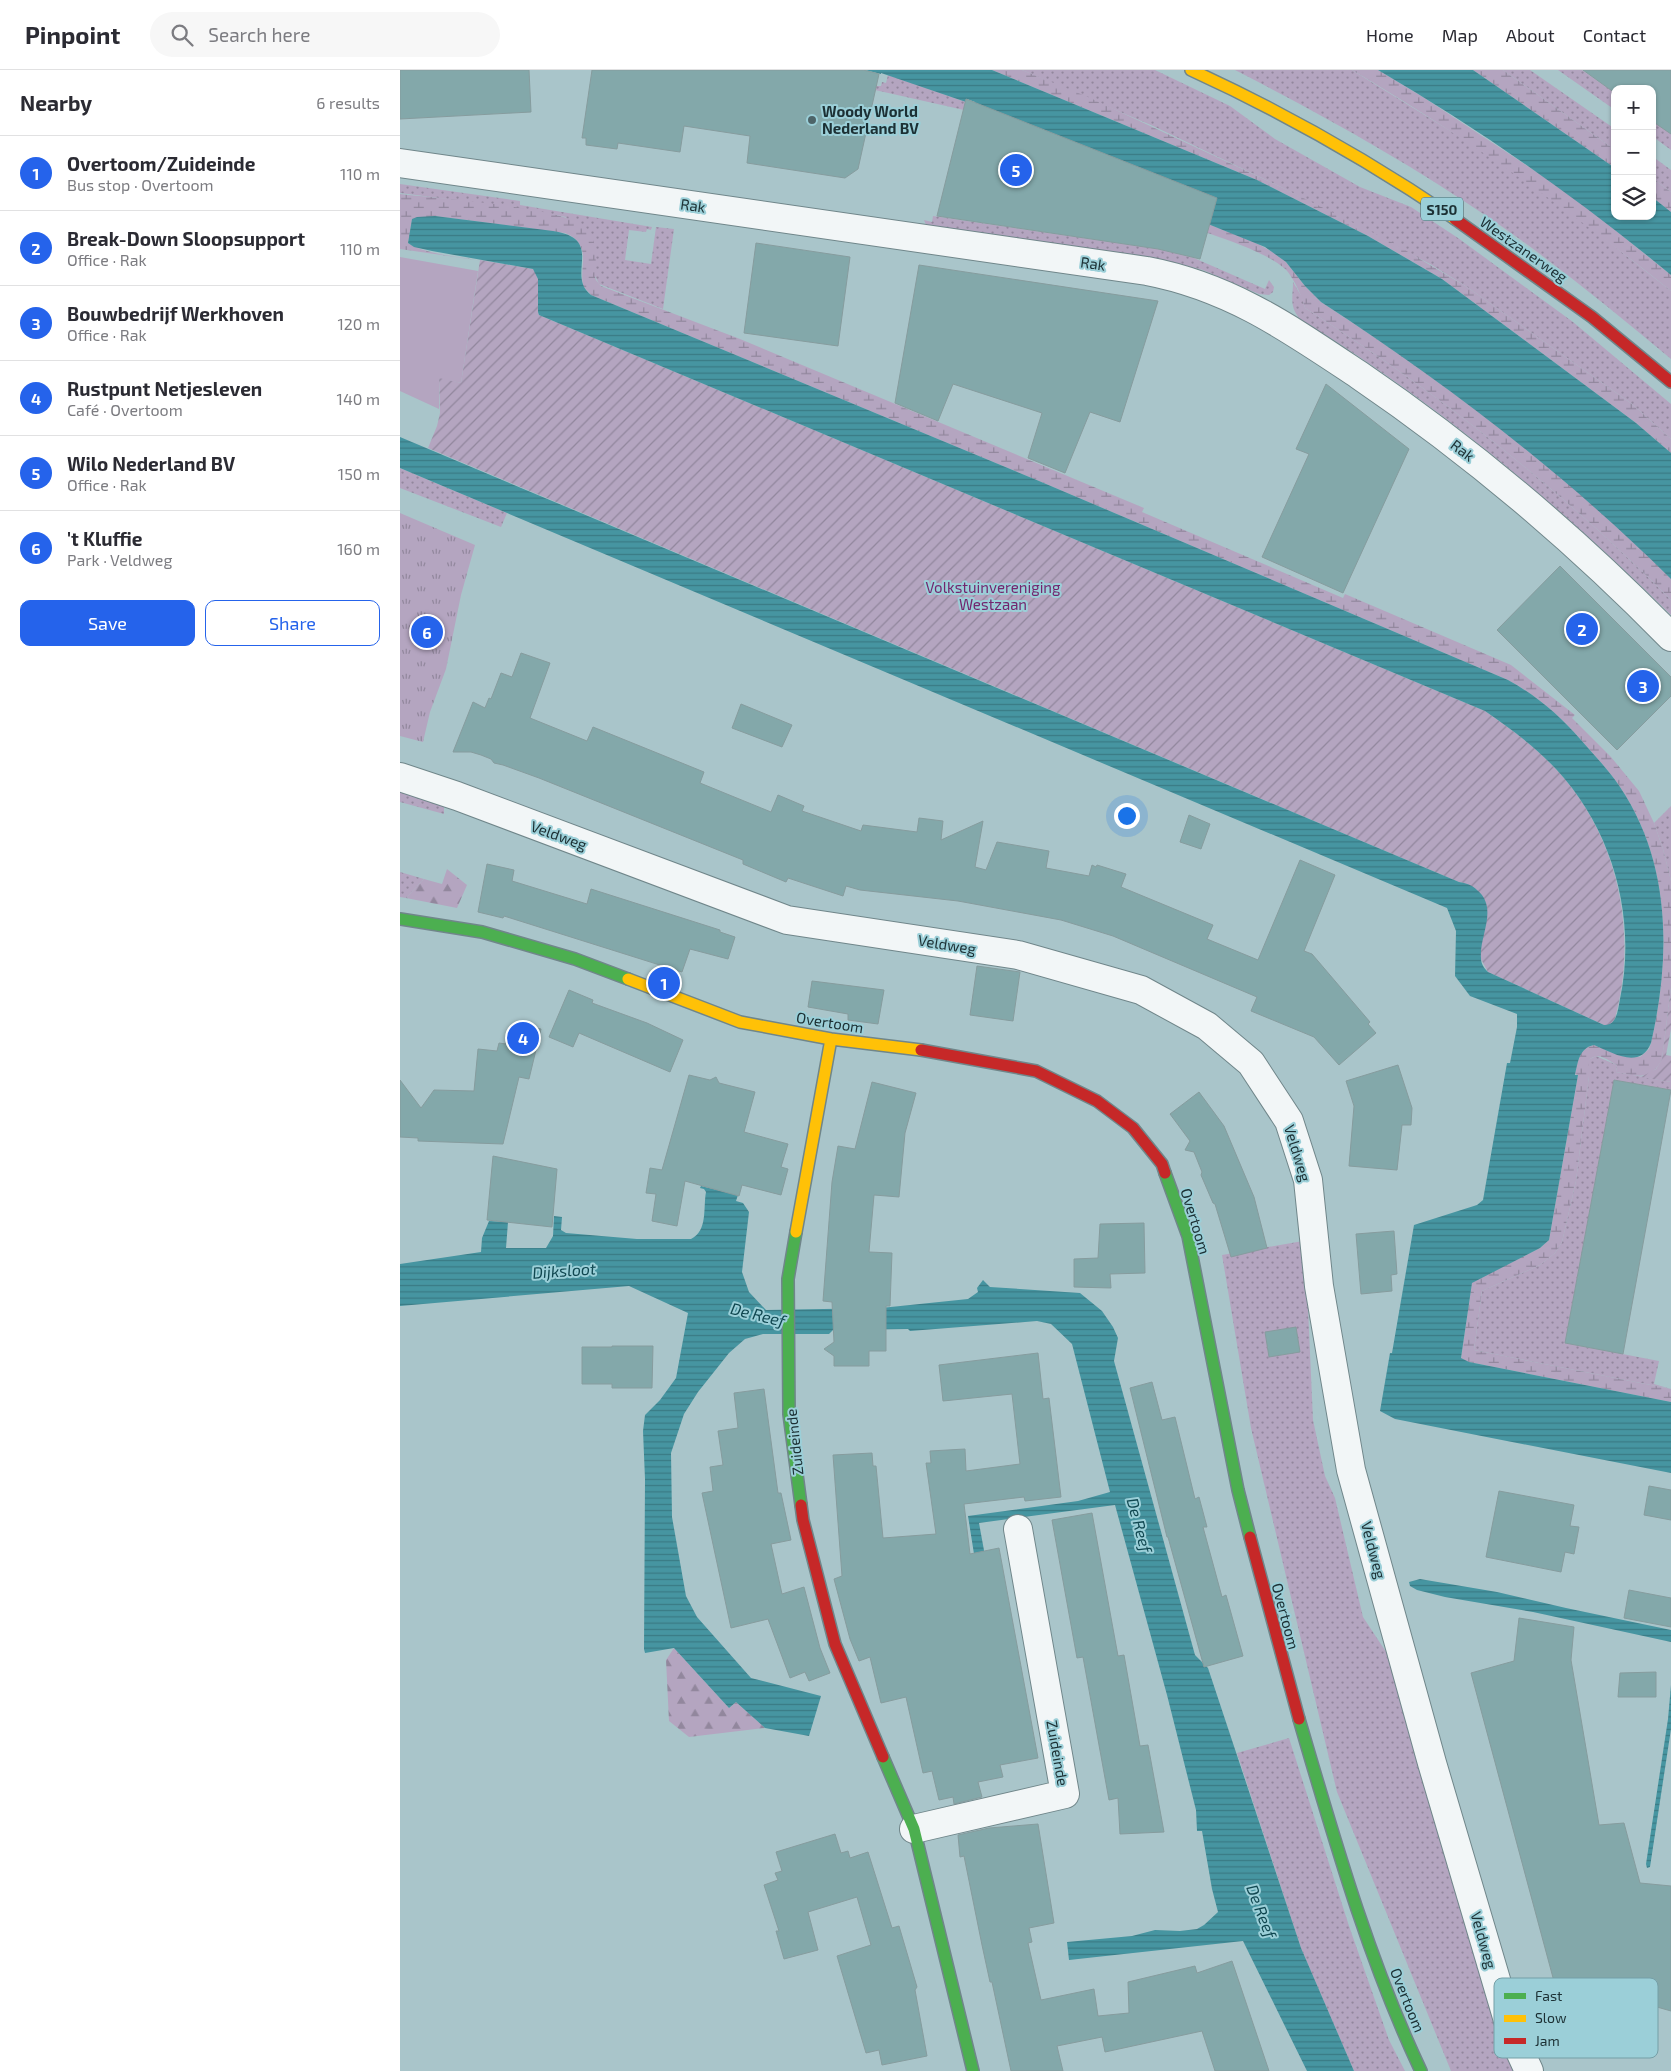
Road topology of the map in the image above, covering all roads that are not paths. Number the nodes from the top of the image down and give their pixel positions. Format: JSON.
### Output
{"nodes":[{"id":1,"x":1191,"y":70,"type":"edge"},
{"id":2,"x":400,"y":163,"type":"edge"},
{"id":3,"x":1671,"y":382,"type":"edge"},
{"id":4,"x":1671,"y":638,"type":"edge"},
{"id":5,"x":400,"y":777,"type":"edge"},
{"id":6,"x":400,"y":919,"type":"edge"},
{"id":7,"x":831,"y":1039,"type":"junction"},
{"id":8,"x":1018,"y":1529,"type":"dead end"},
{"id":9,"x":914,"y":1829,"type":"junction"},
{"id":10,"x":1495,"y":1978,"type":"edge"},
{"id":11,"x":1523,"y":2058,"type":"edge"},
{"id":12,"x":973,"y":2071,"type":"edge"},
{"id":13,"x":1422,"y":2071,"type":"edge"},
{"id":14,"x":1529,"y":2071,"type":"edge"}],
"edges":[{"from":1,"to":3,"type":"street","name":"Westzanerweg","number":"S150"},
{"from":2,"to":4,"type":"street","name":"Rak"},
{"from":5,"to":10,"type":"street","name":"Veldweg"},
{"from":6,"to":7,"type":"street","name":"Overtoom"},
{"from":7,"to":9,"type":"street","name":"Zuideinde"},
{"from":7,"to":13,"type":"street","name":"Overtoom"},
{"from":8,"to":9,"type":"street","name":"Zuideinde"},
{"from":9,"to":12,"type":"street","name":"Zuideinde"},
{"from":11,"to":14,"type":"street","name":"Veldweg"}]}
